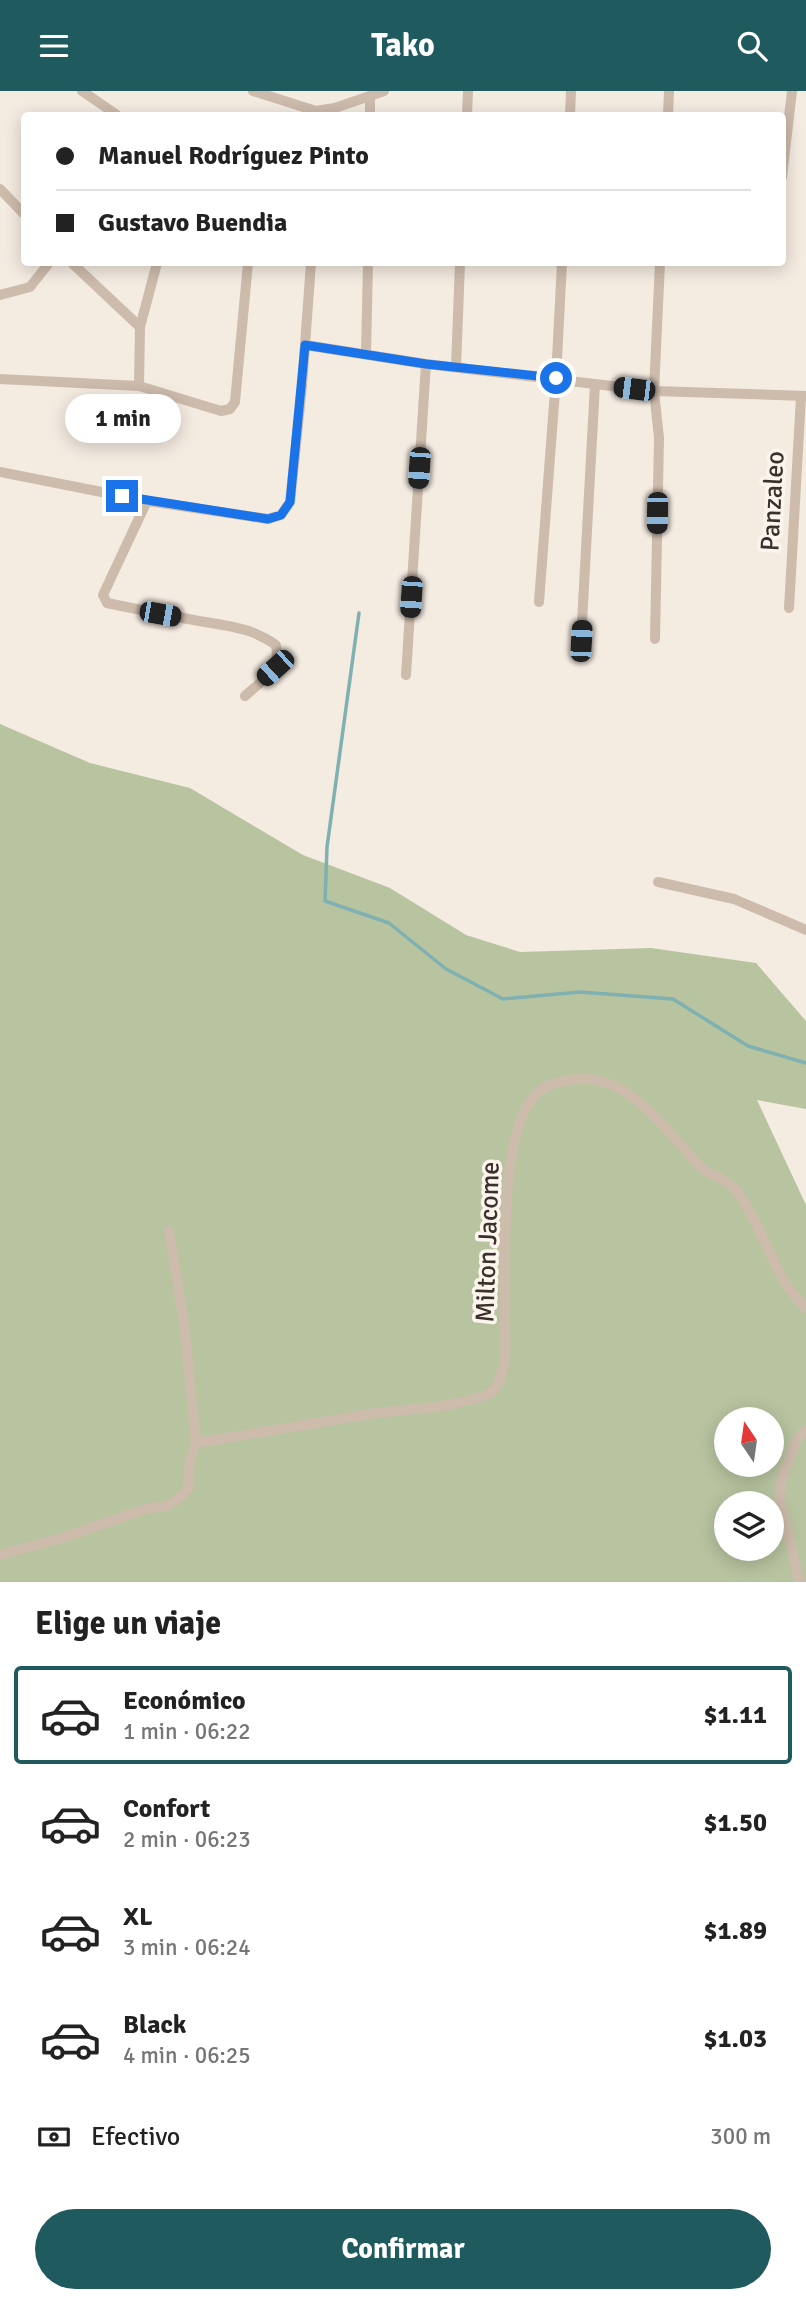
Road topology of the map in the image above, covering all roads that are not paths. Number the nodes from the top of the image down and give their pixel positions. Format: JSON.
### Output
{"nodes":[{"id":1,"x":82,"y":91,"type":"edge"},
{"id":2,"x":253,"y":91,"type":"edge"},
{"id":3,"x":384,"y":91,"type":"edge"},
{"id":4,"x":467,"y":91,"type":"edge"},
{"id":5,"x":571,"y":91,"type":"edge"},
{"id":6,"x":669,"y":91,"type":"edge"},
{"id":7,"x":792,"y":91,"type":"edge"},
{"id":8,"x":370,"y":96,"type":"junction"},
{"id":9,"x":113,"y":112,"type":"edge"},
{"id":10,"x":313,"y":112,"type":"edge"},
{"id":11,"x":320,"y":112,"type":"edge"},
{"id":12,"x":370,"y":112,"type":"edge"},
{"id":13,"x":467,"y":112,"type":"edge"},
{"id":14,"x":570,"y":112,"type":"edge"},
{"id":15,"x":668,"y":112,"type":"edge"},
{"id":16,"x":786,"y":143,"type":"edge"},
{"id":17,"x":2,"y":192,"type":"edge"},
{"id":18,"x":21,"y":211,"type":"edge"},
{"id":19,"x":47,"y":266,"type":"edge"},
{"id":20,"x":75,"y":266,"type":"edge"},
{"id":21,"x":156,"y":266,"type":"edge"},
{"id":22,"x":248,"y":266,"type":"edge"},
{"id":23,"x":311,"y":266,"type":"edge"},
{"id":24,"x":368,"y":266,"type":"edge"},
{"id":25,"x":460,"y":266,"type":"edge"},
{"id":26,"x":562,"y":266,"type":"edge"},
{"id":27,"x":660,"y":266,"type":"edge"},
{"id":28,"x":0,"y":295,"type":"edge"},
{"id":29,"x":140,"y":327,"type":"junction"},
{"id":30,"x":305,"y":345,"type":"junction"},
{"id":31,"x":366,"y":354,"type":"junction"},
{"id":32,"x":426,"y":364,"type":"junction"},
{"id":33,"x":456,"y":367,"type":"junction"},
{"id":34,"x":556,"y":378,"type":"junction"},
{"id":35,"x":0,"y":379,"type":"edge"},
{"id":36,"x":595,"y":384,"type":"junction"},
{"id":37,"x":139,"y":386,"type":"junction"},
{"id":38,"x":654,"y":391,"type":"junction"},
{"id":39,"x":804,"y":397,"type":"edge"},
{"id":40,"x":0,"y":472,"type":"edge"},
{"id":41,"x":147,"y":501,"type":"junction"},
{"id":42,"x":539,"y":603,"type":"dead end"},
{"id":43,"x":789,"y":608,"type":"dead end"},
{"id":44,"x":655,"y":639,"type":"dead end"},
{"id":45,"x":581,"y":641,"type":"dead end"},
{"id":46,"x":406,"y":675,"type":"dead end"},
{"id":47,"x":245,"y":696,"type":"dead end"},
{"id":48,"x":658,"y":882,"type":"dead end"},
{"id":49,"x":806,"y":930,"type":"edge"},
{"id":50,"x":169,"y":1231,"type":"dead end"},
{"id":51,"x":806,"y":1308,"type":"edge"},
{"id":52,"x":806,"y":1430,"type":"edge"},
{"id":53,"x":195,"y":1443,"type":"junction"},
{"id":54,"x":0,"y":1555,"type":"edge"},
{"id":55,"x":800,"y":1582,"type":"edge"}],
"edges":[{"from":1,"to":9,"type":"street"},
{"from":2,"to":10,"type":"street"},
{"from":3,"to":8,"type":"street"},
{"from":4,"to":13,"type":"street"},
{"from":5,"to":14,"type":"street"},
{"from":6,"to":15,"type":"street"},
{"from":7,"to":16,"type":"street"},
{"from":8,"to":11,"type":"street"},
{"from":8,"to":12,"type":"street"},
{"from":17,"to":18,"type":"street"},
{"from":19,"to":28,"type":"street"},
{"from":20,"to":29,"type":"street"},
{"from":21,"to":29,"type":"street"},
{"from":22,"to":37,"type":"street"},
{"from":23,"to":30,"type":"street"},
{"from":24,"to":31,"type":"street"},
{"from":25,"to":33,"type":"street"},
{"from":26,"to":34,"type":"street"},
{"from":27,"to":38,"type":"street"},
{"from":29,"to":37,"type":"street"},
{"from":30,"to":31,"type":"street"},
{"from":30,"to":41,"type":"street"},
{"from":31,"to":32,"type":"street"},
{"from":32,"to":33,"type":"street"},
{"from":32,"to":46,"type":"street"},
{"from":33,"to":34,"type":"street"},
{"from":34,"to":36,"type":"street"},
{"from":34,"to":42,"type":"street"},
{"from":35,"to":37,"type":"street"},
{"from":36,"to":38,"type":"street"},
{"from":36,"to":45,"type":"street"},
{"from":38,"to":39,"type":"street"},
{"from":38,"to":44,"type":"street"},
{"from":39,"to":43,"type":"street","name":"Panzaleo"},
{"from":40,"to":41,"type":"street"},
{"from":41,"to":47,"type":"street"},
{"from":48,"to":49,"type":"street"},
{"from":50,"to":53,"type":"street"},
{"from":51,"to":53,"type":"street","name":"Milton Jacome"},
{"from":52,"to":55,"type":"street"},
{"from":53,"to":54,"type":"street"}]}
